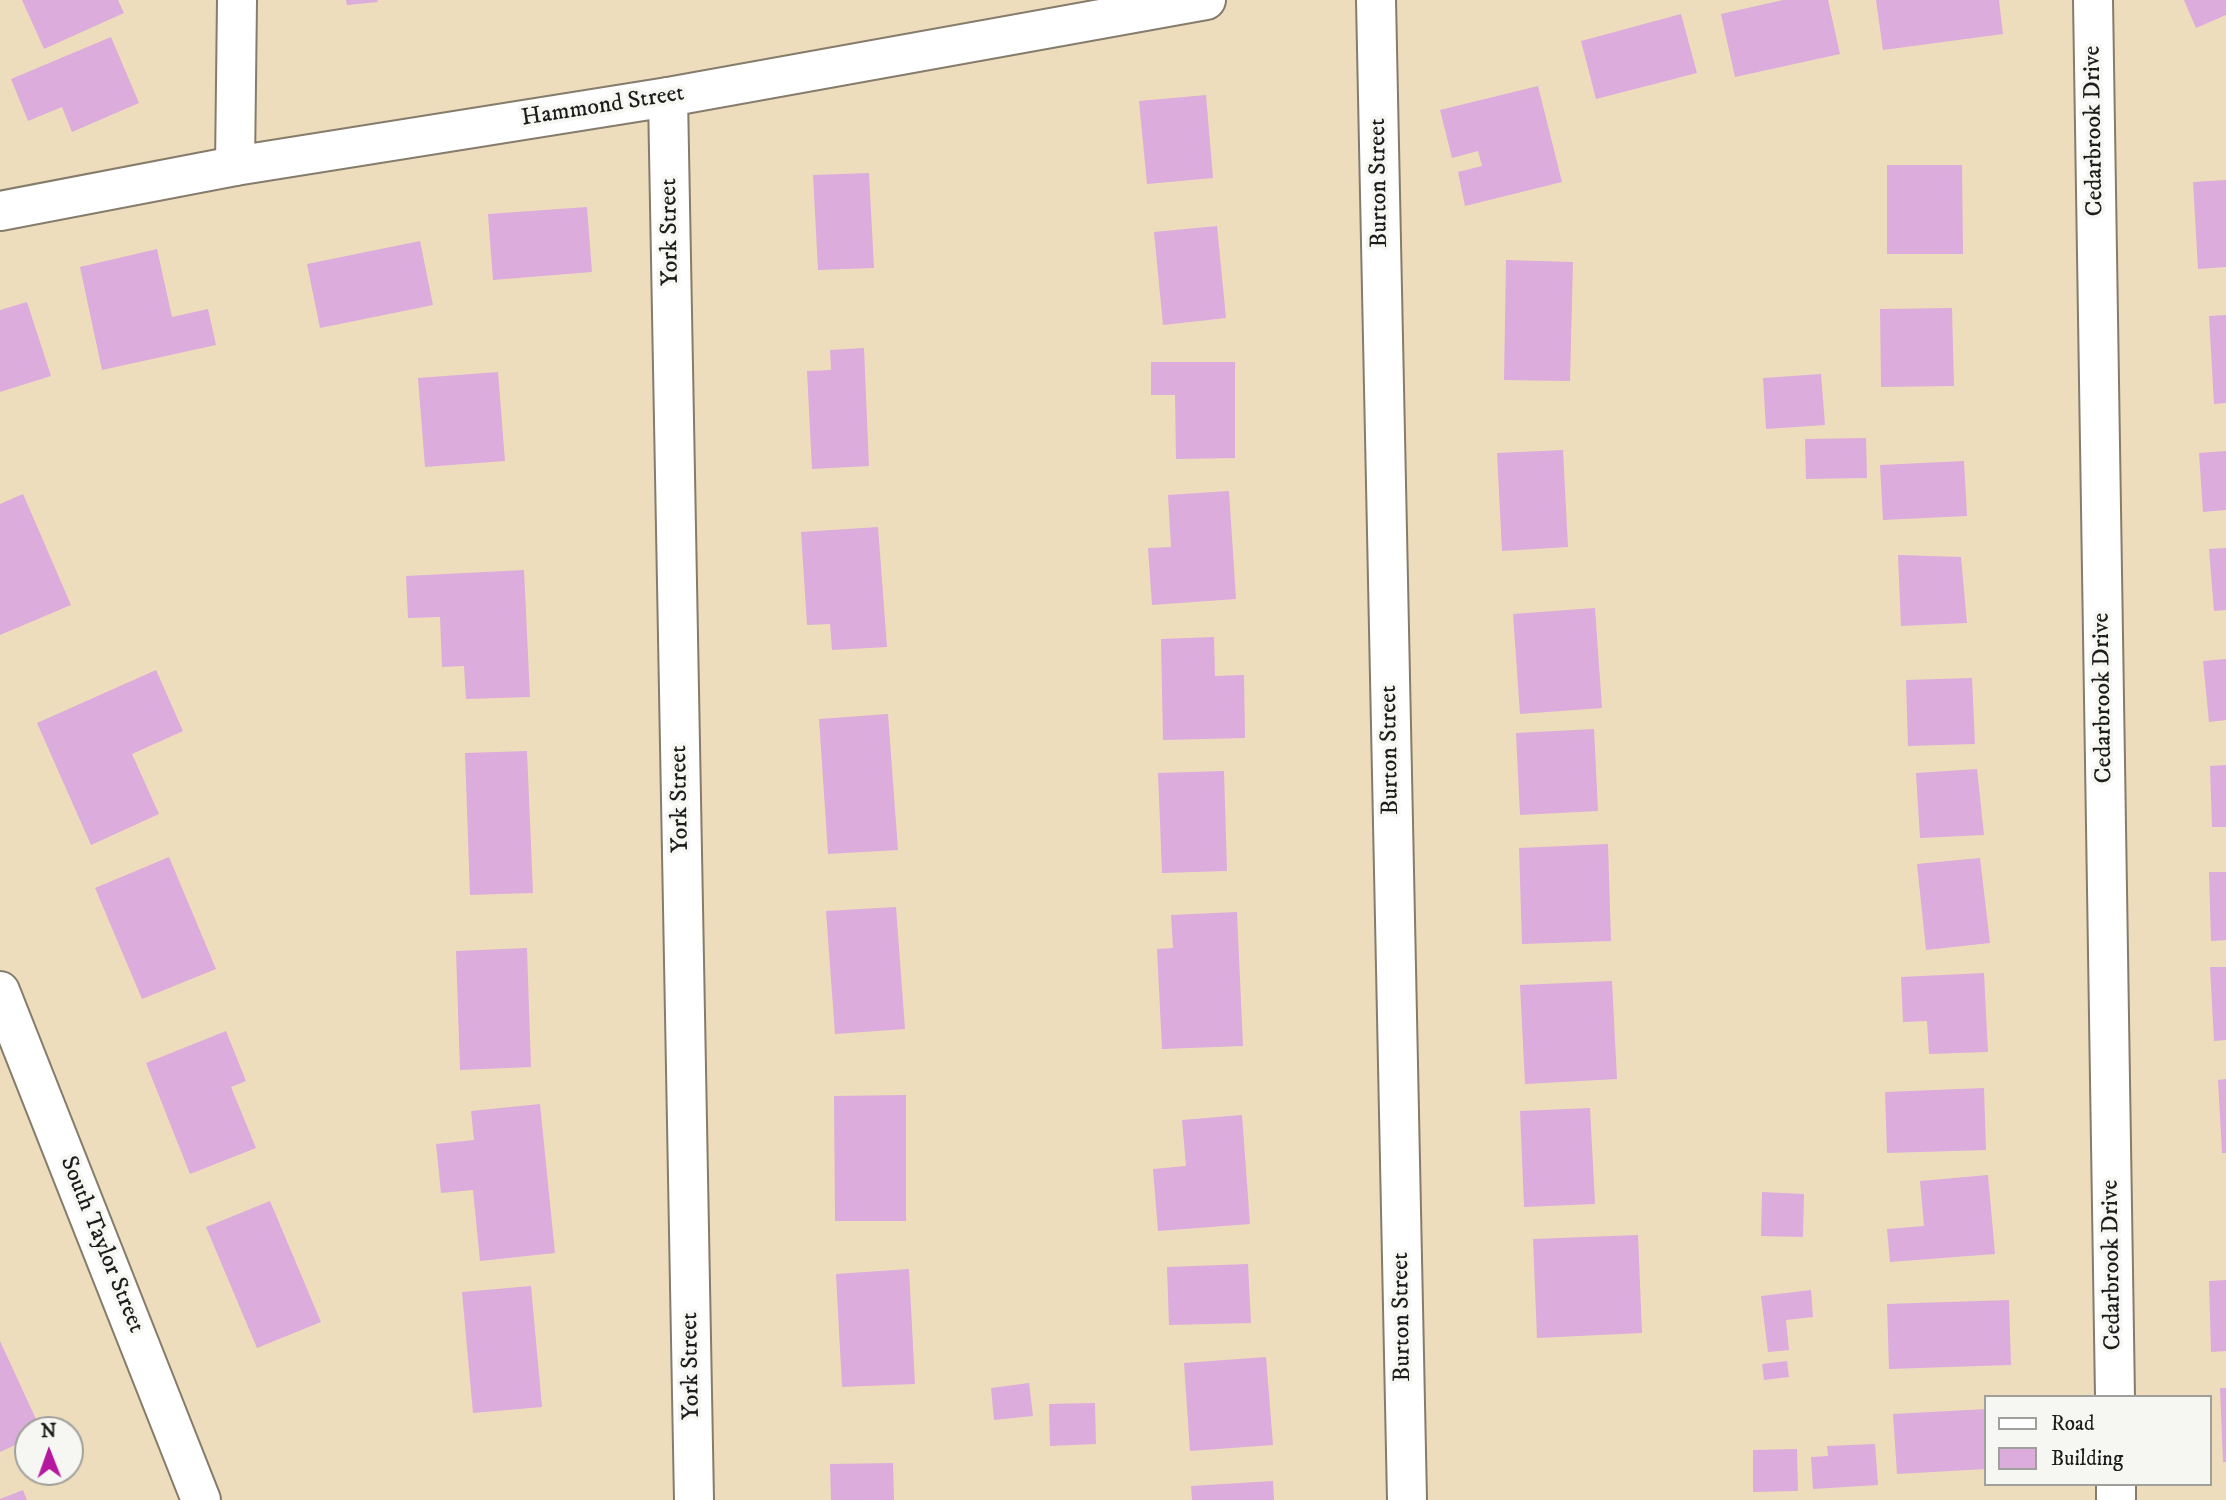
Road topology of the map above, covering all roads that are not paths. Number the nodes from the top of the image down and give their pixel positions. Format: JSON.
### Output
{"nodes":[{"id":1,"x":237,"y":0,"type":"edge"},
{"id":2,"x":1206,"y":0,"type":"edge"},
{"id":3,"x":1376,"y":0,"type":"edge"},
{"id":4,"x":2093,"y":0,"type":"edge"},
{"id":5,"x":668,"y":97,"type":"junction"},
{"id":6,"x":235,"y":166,"type":"junction"},
{"id":7,"x":0,"y":211,"type":"edge"},
{"id":8,"x":0,"y":991,"type":"edge"},
{"id":9,"x":2115,"y":1395,"type":"edge"},
{"id":10,"x":201,"y":1500,"type":"edge"},
{"id":11,"x":694,"y":1500,"type":"edge"},
{"id":12,"x":1407,"y":1500,"type":"edge"}],
"edges":[{"from":1,"to":6,"type":"street"},
{"from":2,"to":5,"type":"street","name":"Hammond Street"},
{"from":3,"to":12,"type":"street","name":"Burton Street"},
{"from":4,"to":9,"type":"street","name":"Cedarbrook Drive"},
{"from":5,"to":6,"type":"street","name":"Hammond Street"},
{"from":5,"to":11,"type":"street","name":"York Street"},
{"from":6,"to":7,"type":"street","name":"Hammond Street"},
{"from":8,"to":10,"type":"street","name":"South Taylor Street"}]}
